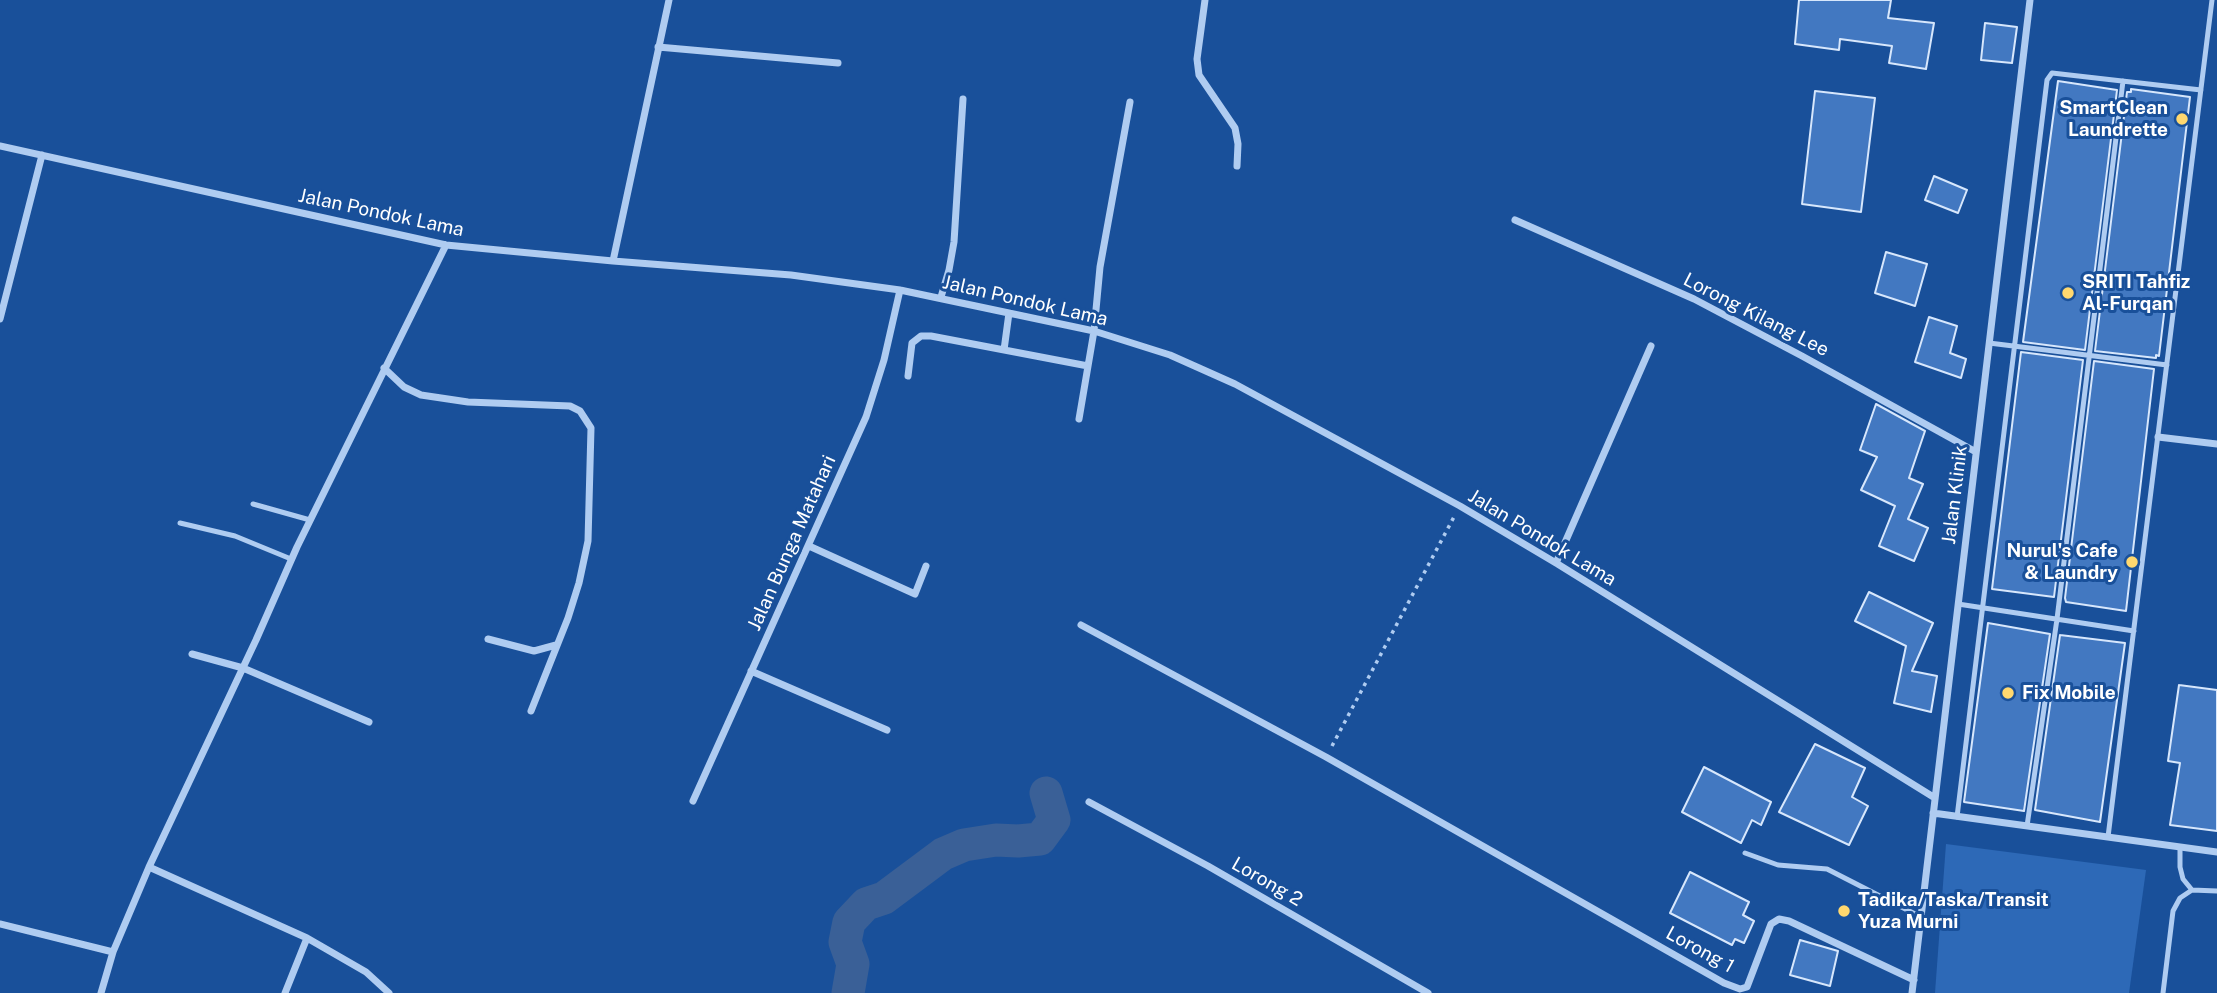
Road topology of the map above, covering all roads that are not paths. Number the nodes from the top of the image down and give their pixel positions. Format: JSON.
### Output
{"nodes":[{"id":1,"x":668,"y":0,"type":"edge"},
{"id":2,"x":1205,"y":0,"type":"edge"},
{"id":3,"x":2030,"y":0,"type":"edge"},
{"id":4,"x":2212,"y":0,"type":"edge"},
{"id":5,"x":658,"y":47,"type":"junction"},
{"id":6,"x":838,"y":63,"type":"dead end"},
{"id":7,"x":2123,"y":81,"type":"junction"},
{"id":8,"x":2201,"y":90,"type":"junction"},
{"id":9,"x":963,"y":99,"type":"dead end"},
{"id":10,"x":1130,"y":102,"type":"dead end"},
{"id":11,"x":0,"y":146,"type":"edge"},
{"id":12,"x":42,"y":155,"type":"junction"},
{"id":13,"x":1237,"y":166,"type":"dead end"},
{"id":14,"x":1515,"y":220,"type":"dead end"},
{"id":15,"x":446,"y":245,"type":"junction"},
{"id":16,"x":613,"y":261,"type":"junction"},
{"id":17,"x":900,"y":290,"type":"junction"},
{"id":18,"x":941,"y":298,"type":"junction"},
{"id":19,"x":1009,"y":313,"type":"junction"},
{"id":20,"x":0,"y":319,"type":"edge"},
{"id":21,"x":1094,"y":331,"type":"junction"},
{"id":22,"x":1989,"y":343,"type":"junction"},
{"id":23,"x":1651,"y":346,"type":"dead end"},
{"id":24,"x":2014,"y":346,"type":"junction"},
{"id":25,"x":1004,"y":350,"type":"junction"},
{"id":26,"x":2090,"y":355,"type":"junction"},
{"id":27,"x":2167,"y":365,"type":"junction"},
{"id":28,"x":1088,"y":366,"type":"junction"},
{"id":29,"x":384,"y":368,"type":"junction"},
{"id":30,"x":908,"y":376,"type":"dead end"},
{"id":31,"x":1079,"y":419,"type":"dead end"},
{"id":32,"x":2158,"y":437,"type":"junction"},
{"id":33,"x":2217,"y":444,"type":"edge"},
{"id":34,"x":1976,"y":452,"type":"junction"},
{"id":35,"x":253,"y":504,"type":"dead end"},
{"id":36,"x":310,"y":520,"type":"junction"},
{"id":37,"x":180,"y":523,"type":"dead end"},
{"id":38,"x":809,"y":546,"type":"junction"},
{"id":39,"x":291,"y":559,"type":"junction"},
{"id":40,"x":1556,"y":563,"type":"junction"},
{"id":41,"x":926,"y":566,"type":"dead end"},
{"id":42,"x":1958,"y":604,"type":"junction"},
{"id":43,"x":1982,"y":608,"type":"junction"},
{"id":44,"x":2057,"y":619,"type":"junction"},
{"id":45,"x":1082,"y":625,"type":"dead end"},
{"id":46,"x":2134,"y":631,"type":"junction"},
{"id":47,"x":488,"y":639,"type":"dead end"},
{"id":48,"x":556,"y":645,"type":"junction"},
{"id":49,"x":192,"y":654,"type":"dead end"},
{"id":50,"x":243,"y":668,"type":"junction"},
{"id":51,"x":751,"y":671,"type":"junction"},
{"id":52,"x":531,"y":711,"type":"dead end"},
{"id":53,"x":369,"y":722,"type":"dead end"},
{"id":54,"x":887,"y":730,"type":"dead end"},
{"id":55,"x":1935,"y":798,"type":"junction"},
{"id":56,"x":693,"y":801,"type":"dead end"},
{"id":57,"x":1089,"y":802,"type":"dead end"},
{"id":58,"x":1933,"y":813,"type":"junction"},
{"id":59,"x":1957,"y":817,"type":"junction"},
{"id":60,"x":2027,"y":826,"type":"junction"},
{"id":61,"x":2108,"y":837,"type":"junction"},
{"id":62,"x":2180,"y":847,"type":"junction"},
{"id":63,"x":2217,"y":852,"type":"edge"},
{"id":64,"x":1745,"y":853,"type":"dead end"},
{"id":65,"x":149,"y":867,"type":"junction"},
{"id":66,"x":2192,"y":890,"type":"junction"},
{"id":67,"x":2217,"y":891,"type":"edge"},
{"id":68,"x":1921,"y":917,"type":"junction"},
{"id":69,"x":0,"y":924,"type":"edge"},
{"id":70,"x":307,"y":938,"type":"junction"},
{"id":71,"x":113,"y":952,"type":"junction"},
{"id":72,"x":1914,"y":980,"type":"junction"},
{"id":73,"x":101,"y":993,"type":"edge"},
{"id":74,"x":285,"y":993,"type":"edge"},
{"id":75,"x":390,"y":993,"type":"edge"},
{"id":76,"x":1428,"y":993,"type":"edge"},
{"id":77,"x":1912,"y":993,"type":"edge"},
{"id":78,"x":2163,"y":993,"type":"edge"}],
"edges":[{"from":1,"to":5,"type":"street"},
{"from":2,"to":13,"type":"street"},
{"from":3,"to":22,"type":"street","name":"Jalan Klinik"},
{"from":4,"to":8,"type":"lane"},
{"from":5,"to":6,"type":"street"},
{"from":5,"to":16,"type":"street"},
{"from":7,"to":8,"type":"lane"},
{"from":7,"to":24,"type":"lane"},
{"from":7,"to":26,"type":"lane"},
{"from":8,"to":27,"type":"lane"},
{"from":9,"to":18,"type":"street"},
{"from":10,"to":21,"type":"street"},
{"from":11,"to":12,"type":"street","name":"Jalan Pondok Lama"},
{"from":12,"to":15,"type":"street","name":"Jalan Pondok Lama"},
{"from":12,"to":20,"type":"street"},
{"from":14,"to":34,"type":"street","name":"Lorong Kilang Lee"},
{"from":15,"to":16,"type":"street","name":"Jalan Pondok Lama"},
{"from":15,"to":29,"type":"street"},
{"from":16,"to":17,"type":"street","name":"Jalan Pondok Lama"},
{"from":17,"to":18,"type":"street","name":"Jalan Pondok Lama"},
{"from":17,"to":38,"type":"street","name":"Jalan Bunga Matahari"},
{"from":18,"to":19,"type":"street","name":"Jalan Pondok Lama"},
{"from":19,"to":21,"type":"street","name":"Jalan Pondok Lama"},
{"from":19,"to":25,"type":"street"},
{"from":21,"to":28,"type":"street"},
{"from":21,"to":40,"type":"street","name":"Jalan Pondok Lama"},
{"from":22,"to":24,"type":"lane"},
{"from":22,"to":34,"type":"street","name":"Jalan Klinik"},
{"from":23,"to":40,"type":"street"},
{"from":24,"to":26,"type":"lane"},
{"from":24,"to":43,"type":"lane"},
{"from":25,"to":28,"type":"street"},
{"from":25,"to":30,"type":"street"},
{"from":26,"to":27,"type":"lane"},
{"from":26,"to":44,"type":"lane"},
{"from":27,"to":32,"type":"lane"},
{"from":28,"to":31,"type":"street"},
{"from":29,"to":36,"type":"street"},
{"from":29,"to":48,"type":"street"},
{"from":32,"to":33,"type":"street"},
{"from":32,"to":46,"type":"lane"},
{"from":34,"to":42,"type":"street","name":"Jalan Klinik"},
{"from":35,"to":36,"type":"lane"},
{"from":36,"to":39,"type":"street"},
{"from":37,"to":39,"type":"lane"},
{"from":38,"to":41,"type":"street"},
{"from":38,"to":51,"type":"street","name":"Jalan Bunga Matahari"},
{"from":39,"to":50,"type":"street"},
{"from":40,"to":55,"type":"street","name":"Jalan Pondok Lama"},
{"from":42,"to":43,"type":"lane"},
{"from":42,"to":55,"type":"street","name":"Jalan Klinik"},
{"from":43,"to":44,"type":"lane"},
{"from":43,"to":59,"type":"lane"},
{"from":44,"to":46,"type":"lane"},
{"from":44,"to":60,"type":"lane"},
{"from":45,"to":72,"type":"street","name":"Lorong 1"},
{"from":46,"to":61,"type":"lane"},
{"from":47,"to":48,"type":"street"},
{"from":48,"to":52,"type":"street"},
{"from":49,"to":50,"type":"street"},
{"from":50,"to":53,"type":"street"},
{"from":50,"to":65,"type":"street"},
{"from":51,"to":54,"type":"street"},
{"from":51,"to":56,"type":"street","name":"Jalan Bunga Matahari"},
{"from":55,"to":58,"type":"street","name":"Jalan Klinik"},
{"from":57,"to":76,"type":"street","name":"Lorong 2"},
{"from":58,"to":59,"type":"street"},
{"from":58,"to":68,"type":"street","name":"Jalan Klinik"},
{"from":59,"to":60,"type":"street"},
{"from":60,"to":61,"type":"street"},
{"from":61,"to":62,"type":"street"},
{"from":62,"to":63,"type":"street"},
{"from":62,"to":66,"type":"lane"},
{"from":64,"to":68,"type":"lane"},
{"from":65,"to":70,"type":"street"},
{"from":65,"to":71,"type":"street"},
{"from":66,"to":67,"type":"lane"},
{"from":66,"to":78,"type":"lane"},
{"from":68,"to":72,"type":"street","name":"Jalan Klinik"},
{"from":69,"to":71,"type":"street"},
{"from":70,"to":74,"type":"street"},
{"from":70,"to":75,"type":"street"},
{"from":71,"to":73,"type":"street"},
{"from":72,"to":77,"type":"street","name":"Jalan Klinik"}]}
